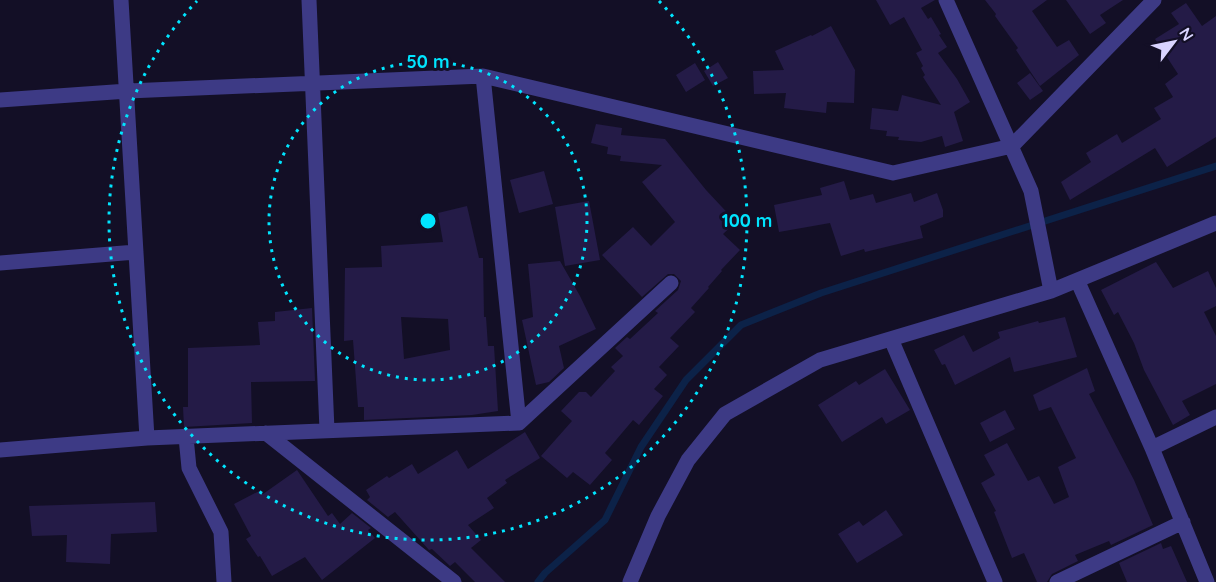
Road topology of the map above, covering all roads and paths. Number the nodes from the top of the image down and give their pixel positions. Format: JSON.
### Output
{"nodes":[{"id":1,"x":122,"y":0,"type":"edge"},
{"id":2,"x":309,"y":0,"type":"edge"},
{"id":3,"x":946,"y":0,"type":"edge"},
{"id":4,"x":1154,"y":0,"type":"edge"},
{"id":5,"x":483,"y":76,"type":"junction"},
{"id":6,"x":314,"y":84,"type":"junction"},
{"id":7,"x":128,"y":92,"type":"junction"},
{"id":8,"x":0,"y":100,"type":"edge"},
{"id":9,"x":1012,"y":146,"type":"junction"},
{"id":10,"x":1216,"y":223,"type":"edge"},
{"id":11,"x":136,"y":252,"type":"junction"},
{"id":12,"x":0,"y":263,"type":"edge"},
{"id":13,"x":1078,"y":282,"type":"junction"},
{"id":14,"x":671,"y":283,"type":"dead end"},
{"id":15,"x":1052,"y":291,"type":"junction"},
{"id":16,"x":891,"y":339,"type":"junction"},
{"id":17,"x":1216,"y":417,"type":"edge"},
{"id":18,"x":519,"y":423,"type":"junction"},
{"id":19,"x":327,"y":430,"type":"junction"},
{"id":20,"x":266,"y":433,"type":"junction"},
{"id":21,"x":186,"y":437,"type":"junction"},
{"id":22,"x":147,"y":438,"type":"junction"},
{"id":23,"x":1152,"y":448,"type":"junction"},
{"id":24,"x":0,"y":450,"type":"edge"},
{"id":25,"x":1183,"y":522,"type":"junction"},
{"id":26,"x":224,"y":582,"type":"edge"},
{"id":27,"x":454,"y":582,"type":"edge"},
{"id":28,"x":630,"y":582,"type":"edge"},
{"id":29,"x":995,"y":582,"type":"edge"},
{"id":30,"x":1057,"y":582,"type":"edge"},
{"id":31,"x":1208,"y":582,"type":"edge"}],
"edges":[{"from":1,"to":7,"type":"street"},
{"from":2,"to":6,"type":"street"},
{"from":3,"to":9,"type":"street"},
{"from":4,"to":9,"type":"street"},
{"from":5,"to":6,"type":"street"},
{"from":5,"to":9,"type":"street"},
{"from":5,"to":18,"type":"street"},
{"from":6,"to":7,"type":"street"},
{"from":6,"to":19,"type":"street"},
{"from":7,"to":8,"type":"street"},
{"from":7,"to":11,"type":"street"},
{"from":9,"to":15,"type":"street"},
{"from":10,"to":13,"type":"street"},
{"from":11,"to":12,"type":"street"},
{"from":11,"to":22,"type":"street"},
{"from":13,"to":15,"type":"street"},
{"from":13,"to":23,"type":"street"},
{"from":14,"to":18,"type":"street"},
{"from":15,"to":16,"type":"street"},
{"from":16,"to":28,"type":"street"},
{"from":16,"to":29,"type":"street"},
{"from":17,"to":23,"type":"street"},
{"from":18,"to":19,"type":"street"},
{"from":19,"to":20,"type":"street"},
{"from":20,"to":21,"type":"street"},
{"from":20,"to":27,"type":"street"},
{"from":21,"to":22,"type":"street"},
{"from":21,"to":26,"type":"street"},
{"from":22,"to":24,"type":"street"},
{"from":23,"to":25,"type":"street"},
{"from":25,"to":30,"type":"street"},
{"from":25,"to":31,"type":"street"}]}
